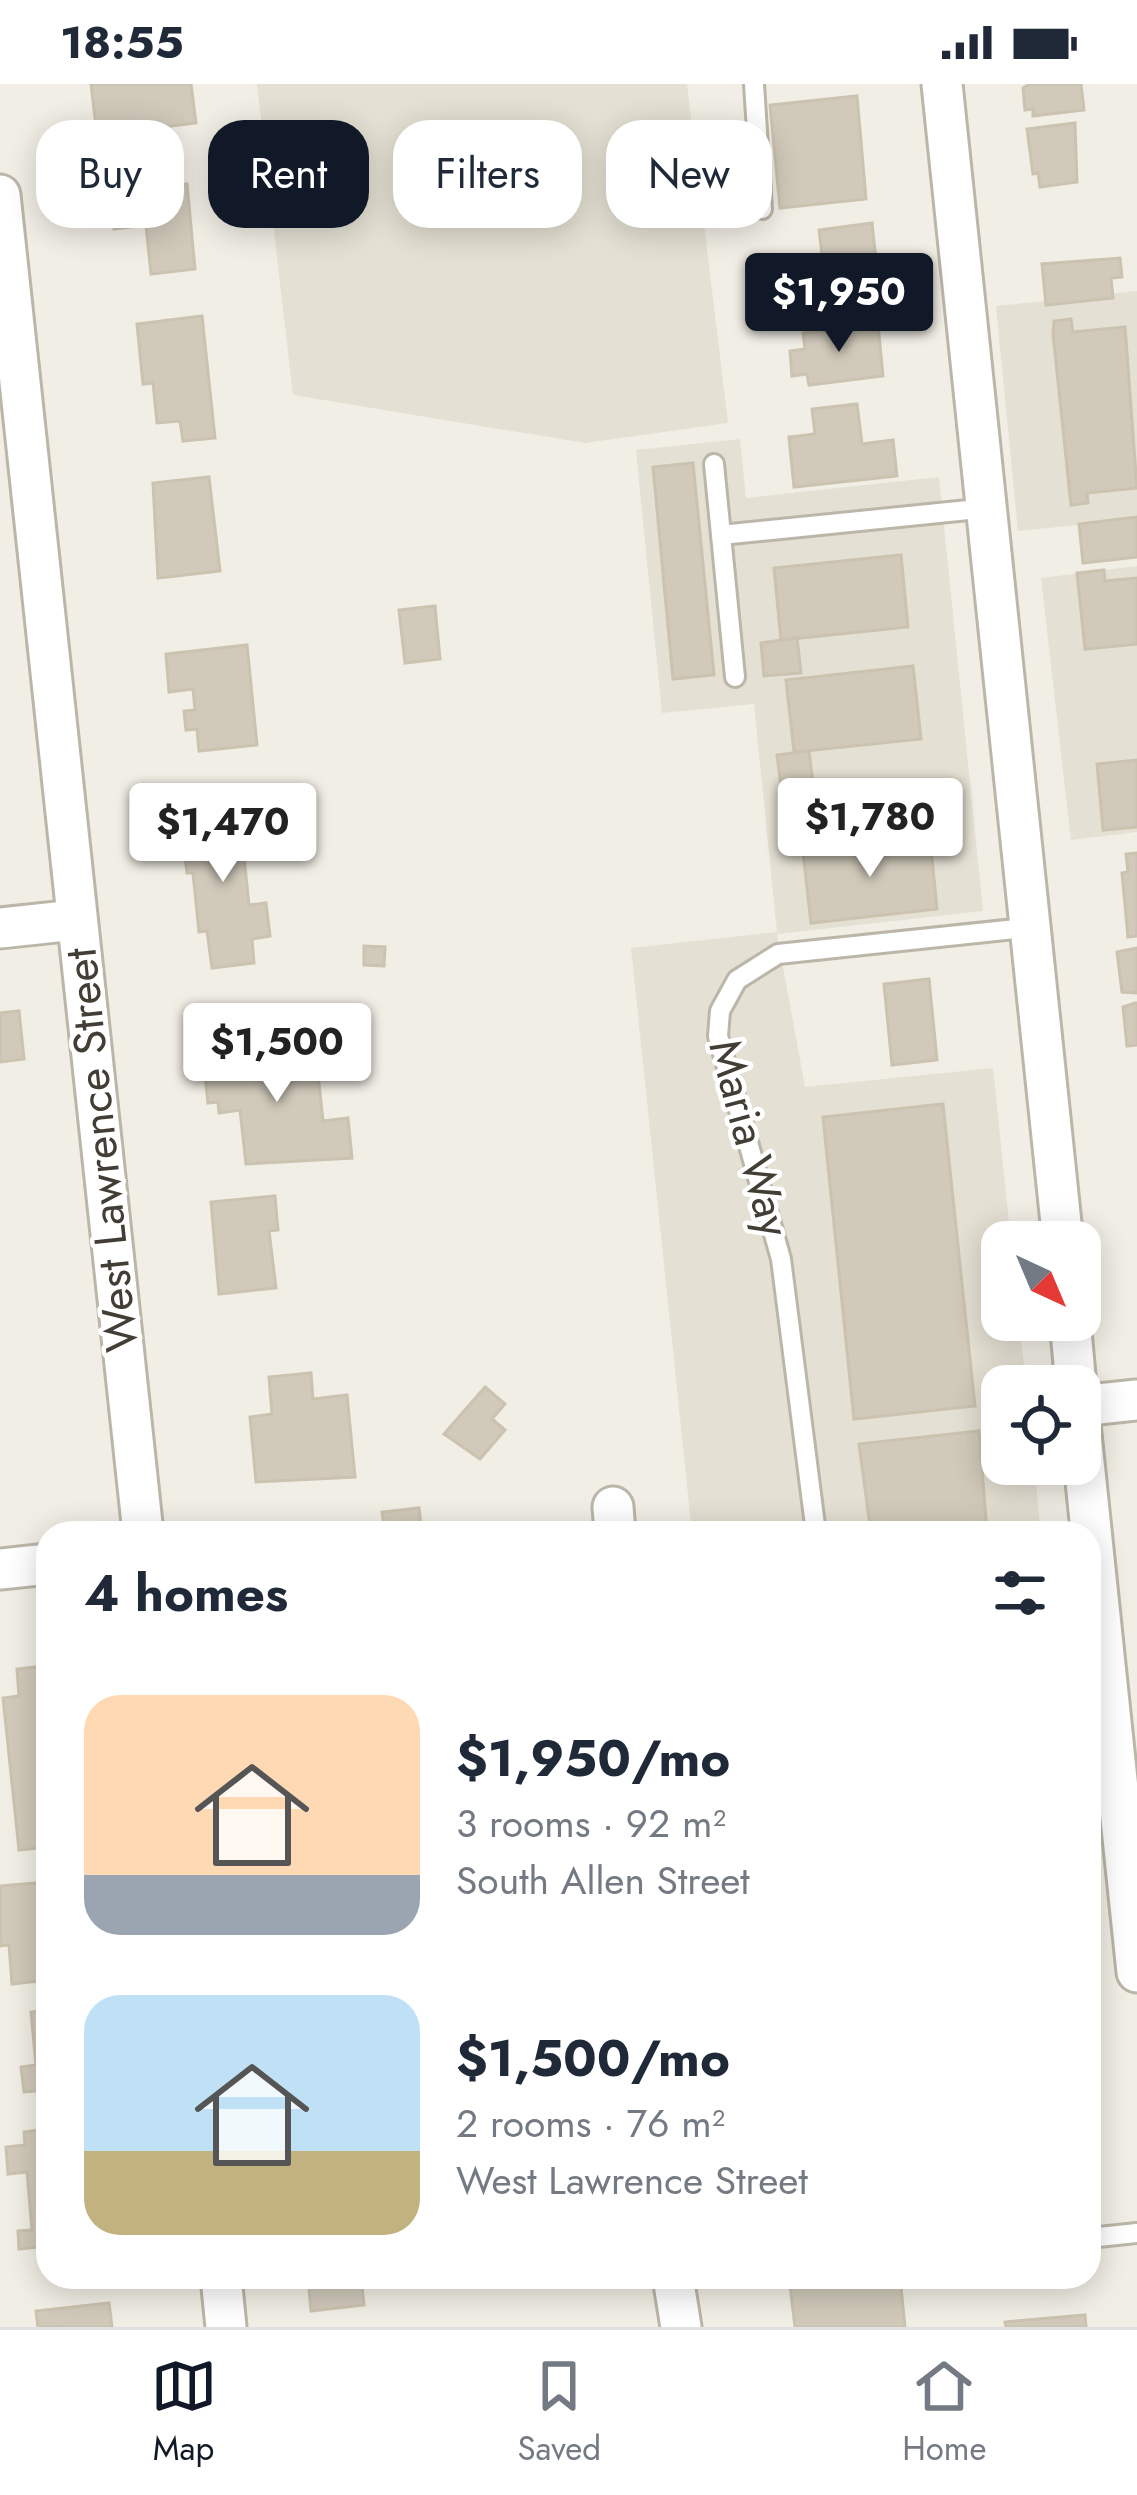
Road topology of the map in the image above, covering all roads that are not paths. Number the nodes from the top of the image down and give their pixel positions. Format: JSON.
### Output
{"nodes":[{"id":1,"x":754,"y":84,"type":"edge"},
{"id":2,"x":942,"y":84,"type":"edge"},
{"id":3,"x":756,"y":120,"type":"edge"},
{"id":4,"x":0,"y":195,"type":"edge"},
{"id":5,"x":714,"y":464,"type":"dead end"},
{"id":6,"x":988,"y":508,"type":"junction"},
{"id":7,"x":721,"y":535,"type":"junction"},
{"id":8,"x":735,"y":677,"type":"dead end"},
{"id":9,"x":75,"y":920,"type":"junction"},
{"id":10,"x":1034,"y":927,"type":"junction"},
{"id":11,"x":0,"y":928,"type":"edge"},
{"id":12,"x":1061,"y":1221,"type":"edge"},
{"id":13,"x":1137,"y":1400,"type":"edge"},
{"id":14,"x":1101,"y":1404,"type":"edge"},
{"id":15,"x":1086,"y":1485,"type":"edge"},
{"id":16,"x":142,"y":1521,"type":"edge"},
{"id":17,"x":814,"y":1521,"type":"edge"},
{"id":18,"x":1090,"y":1521,"type":"edge"},
{"id":19,"x":36,"y":1565,"type":"edge"},
{"id":20,"x":0,"y":1569,"type":"edge"},
{"id":21,"x":1101,"y":1626,"type":"edge"},
{"id":22,"x":1137,"y":1972,"type":"edge"},
{"id":23,"x":1137,"y":2233,"type":"edge"},
{"id":24,"x":1101,"y":2237,"type":"edge"},
{"id":25,"x":222,"y":2289,"type":"edge"},
{"id":26,"x":675,"y":2289,"type":"edge"},
{"id":27,"x":226,"y":2327,"type":"edge"},
{"id":28,"x":681,"y":2327,"type":"edge"}],
"edges":[{"from":1,"to":3,"type":"lane"},
{"from":2,"to":6,"type":"street"},
{"from":4,"to":9,"type":"street","name":"West Lawrence Street"},
{"from":5,"to":7,"type":"lane"},
{"from":6,"to":7,"type":"lane"},
{"from":6,"to":10,"type":"street"},
{"from":7,"to":8,"type":"lane"},
{"from":9,"to":11,"type":"street"},
{"from":9,"to":16,"type":"street","name":"West Lawrence Street"},
{"from":10,"to":12,"type":"street"},
{"from":10,"to":17,"type":"lane","name":"Maria Way"},
{"from":13,"to":14,"type":"street"},
{"from":15,"to":18,"type":"street"},
{"from":19,"to":20,"type":"street"},
{"from":21,"to":22,"type":"street"},
{"from":23,"to":24,"type":"lane"},
{"from":25,"to":27,"type":"street"},
{"from":26,"to":28,"type":"street"}]}
